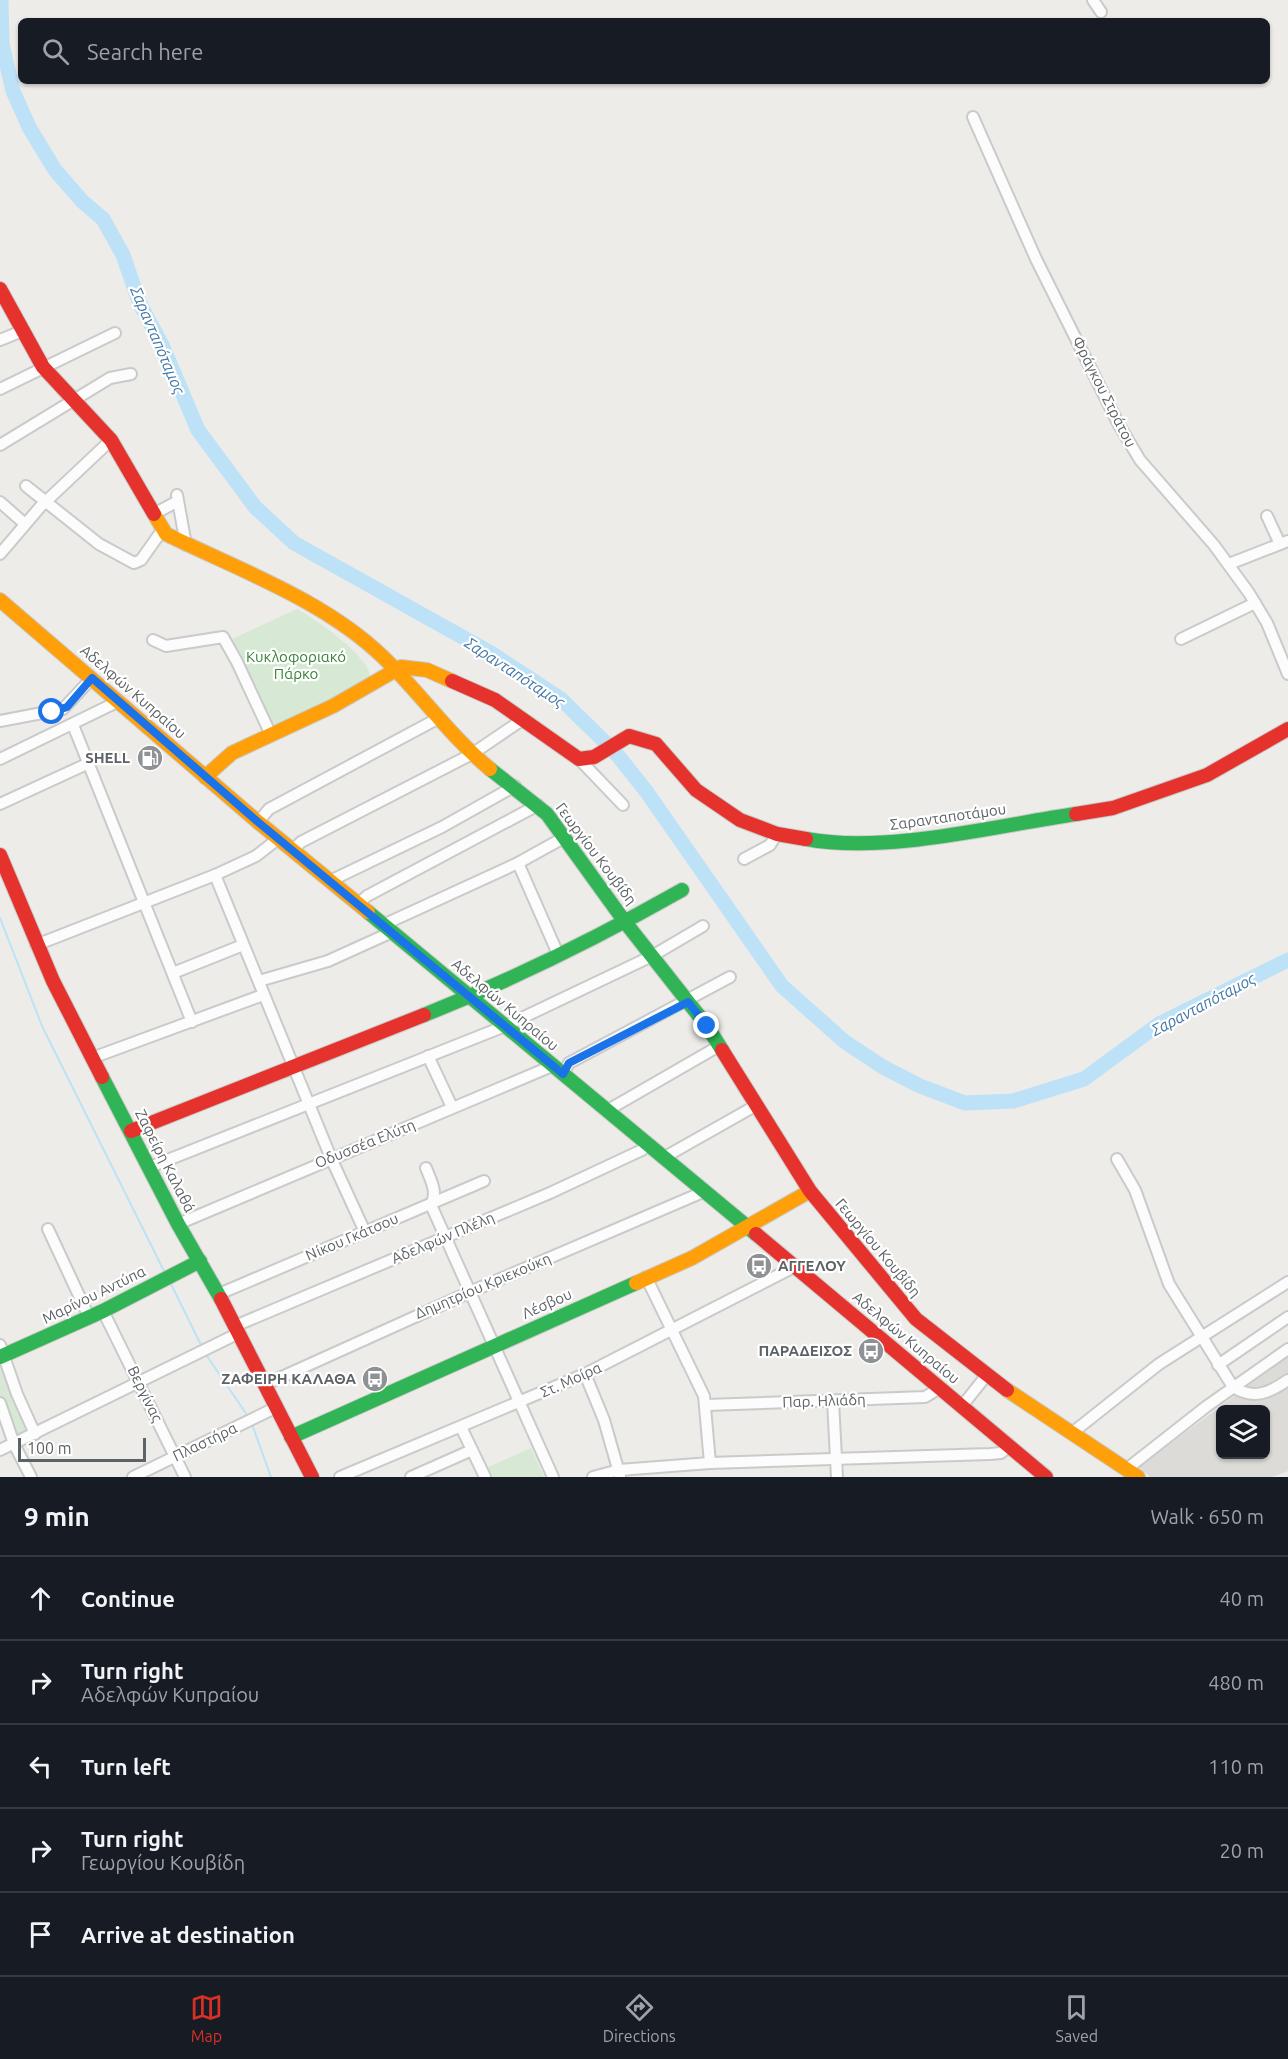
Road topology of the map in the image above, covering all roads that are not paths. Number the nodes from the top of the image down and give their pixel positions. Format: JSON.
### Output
{"nodes":[{"id":1,"x":1094,"y":0,"type":"edge"},
{"id":2,"x":1101,"y":12,"type":"dead end"},
{"id":3,"x":973,"y":117,"type":"dead end"},
{"id":4,"x":0,"y":289,"type":"edge"},
{"id":5,"x":22,"y":331,"type":"junction"},
{"id":6,"x":115,"y":333,"type":"dead end"},
{"id":7,"x":0,"y":340,"type":"edge"},
{"id":8,"x":43,"y":367,"type":"junction"},
{"id":9,"x":131,"y":374,"type":"dead end"},
{"id":10,"x":0,"y":389,"type":"edge"},
{"id":11,"x":73,"y":400,"type":"junction"},
{"id":12,"x":111,"y":440,"type":"junction"},
{"id":13,"x":0,"y":445,"type":"edge"},
{"id":14,"x":26,"y":486,"type":"dead end"},
{"id":15,"x":46,"y":501,"type":"junction"},
{"id":16,"x":0,"y":502,"type":"edge"},
{"id":17,"x":154,"y":514,"type":"junction"},
{"id":18,"x":1268,"y":516,"type":"dead end"},
{"id":19,"x":25,"y":524,"type":"junction"},
{"id":20,"x":163,"y":529,"type":"junction"},
{"id":21,"x":1284,"y":542,"type":"edge"},
{"id":22,"x":186,"y":545,"type":"junction"},
{"id":23,"x":0,"y":554,"type":"edge"},
{"id":24,"x":1228,"y":564,"type":"junction"},
{"id":25,"x":0,"y":600,"type":"edge"},
{"id":26,"x":1255,"y":603,"type":"junction"},
{"id":27,"x":153,"y":639,"type":"dead end"},
{"id":28,"x":1181,"y":639,"type":"dead end"},
{"id":29,"x":393,"y":670,"type":"junction"},
{"id":30,"x":1288,"y":675,"type":"edge"},
{"id":31,"x":92,"y":678,"type":"junction"},
{"id":32,"x":119,"y":701,"type":"junction"},
{"id":33,"x":437,"y":719,"type":"junction"},
{"id":34,"x":522,"y":720,"type":"junction"},
{"id":35,"x":0,"y":721,"type":"edge"},
{"id":36,"x":73,"y":725,"type":"junction"},
{"id":37,"x":1288,"y":729,"type":"edge"},
{"id":38,"x":271,"y":735,"type":"junction"},
{"id":39,"x":472,"y":754,"type":"junction"},
{"id":40,"x":0,"y":759,"type":"edge"},
{"id":41,"x":579,"y":759,"type":"junction"},
{"id":42,"x":89,"y":763,"type":"junction"},
{"id":43,"x":205,"y":777,"type":"junction"},
{"id":44,"x":515,"y":786,"type":"junction"},
{"id":45,"x":0,"y":804,"type":"edge"},
{"id":46,"x":538,"y":805,"type":"junction"},
{"id":47,"x":623,"y":805,"type":"dead end"},
{"id":48,"x":258,"y":822,"type":"junction"},
{"id":49,"x":777,"y":834,"type":"junction"},
{"id":50,"x":565,"y":837,"type":"junction"},
{"id":51,"x":279,"y":838,"type":"junction"},
{"id":52,"x":292,"y":850,"type":"junction"},
{"id":53,"x":0,"y":855,"type":"edge"},
{"id":54,"x":744,"y":859,"type":"dead end"},
{"id":55,"x":518,"y":863,"type":"junction"},
{"id":56,"x":215,"y":875,"type":"junction"},
{"id":57,"x":330,"y":881,"type":"junction"},
{"id":58,"x":682,"y":890,"type":"dead end"},
{"id":59,"x":144,"y":903,"type":"junction"},
{"id":60,"x":358,"y":904,"type":"junction"},
{"id":61,"x":626,"y":922,"type":"junction"},
{"id":62,"x":703,"y":926,"type":"dead end"},
{"id":63,"x":388,"y":928,"type":"junction"},
{"id":64,"x":36,"y":945,"type":"junction"},
{"id":65,"x":243,"y":945,"type":"junction"},
{"id":66,"x":558,"y":954,"type":"junction"},
{"id":67,"x":651,"y":956,"type":"junction"},
{"id":68,"x":173,"y":973,"type":"junction"},
{"id":69,"x":730,"y":977,"type":"dead end"},
{"id":70,"x":258,"y":981,"type":"junction"},
{"id":71,"x":263,"y":996,"type":"junction"},
{"id":72,"x":469,"y":997,"type":"junction"},
{"id":73,"x":688,"y":1002,"type":"junction"},
{"id":74,"x":192,"y":1022,"type":"junction"},
{"id":75,"x":505,"y":1026,"type":"junction"},
{"id":76,"x":719,"y":1046,"type":"junction"},
{"id":77,"x":428,"y":1056,"type":"junction"},
{"id":78,"x":92,"y":1058,"type":"junction"},
{"id":79,"x":292,"y":1065,"type":"junction"},
{"id":80,"x":558,"y":1070,"type":"junction"},
{"id":81,"x":309,"y":1102,"type":"junction"},
{"id":82,"x":755,"y":1106,"type":"junction"},
{"id":83,"x":452,"y":1107,"type":"junction"},
{"id":84,"x":608,"y":1110,"type":"junction"},
{"id":85,"x":130,"y":1131,"type":"junction"},
{"id":86,"x":647,"y":1144,"type":"junction"},
{"id":87,"x":331,"y":1158,"type":"junction"},
{"id":88,"x":663,"y":1158,"type":"junction"},
{"id":89,"x":1117,"y":1159,"type":"dead end"},
{"id":90,"x":150,"y":1167,"type":"junction"},
{"id":91,"x":426,"y":1168,"type":"dead end"},
{"id":92,"x":484,"y":1181,"type":"dead end"},
{"id":93,"x":810,"y":1191,"type":"junction"},
{"id":94,"x":703,"y":1192,"type":"junction"},
{"id":95,"x":430,"y":1205,"type":"junction"},
{"id":96,"x":178,"y":1224,"type":"junction"},
{"id":97,"x":48,"y":1229,"type":"dead end"},
{"id":98,"x":748,"y":1229,"type":"junction"},
{"id":99,"x":365,"y":1232,"type":"junction"},
{"id":100,"x":447,"y":1237,"type":"junction"},
{"id":101,"x":200,"y":1261,"type":"junction"},
{"id":102,"x":794,"y":1267,"type":"junction"},
{"id":103,"x":646,"y":1277,"type":"junction"},
{"id":104,"x":1288,"y":1282,"type":"edge"},
{"id":105,"x":470,"y":1292,"type":"junction"},
{"id":106,"x":219,"y":1294,"type":"junction"},
{"id":107,"x":103,"y":1311,"type":"junction"},
{"id":108,"x":89,"y":1317,"type":"junction"},
{"id":109,"x":1287,"y":1319,"type":"edge"},
{"id":110,"x":237,"y":1329,"type":"junction"},
{"id":111,"x":672,"y":1330,"type":"junction"},
{"id":112,"x":1200,"y":1337,"type":"junction"},
{"id":113,"x":493,"y":1345,"type":"junction"},
{"id":114,"x":1288,"y":1349,"type":"edge"},
{"id":115,"x":2,"y":1352,"type":"edge"},
{"id":116,"x":1218,"y":1365,"type":"junction"},
{"id":117,"x":585,"y":1374,"type":"junction"},
{"id":118,"x":986,"y":1376,"type":"junction"},
{"id":119,"x":1288,"y":1380,"type":"edge"},
{"id":120,"x":139,"y":1381,"type":"junction"},
{"id":121,"x":264,"y":1386,"type":"junction"},
{"id":122,"x":1233,"y":1387,"type":"junction"},
{"id":123,"x":940,"y":1388,"type":"junction"},
{"id":124,"x":833,"y":1401,"type":"junction"},
{"id":125,"x":0,"y":1403,"type":"edge"},
{"id":126,"x":519,"y":1403,"type":"junction"},
{"id":127,"x":706,"y":1405,"type":"junction"},
{"id":128,"x":962,"y":1406,"type":"junction"},
{"id":129,"x":277,"y":1407,"type":"junction"},
{"id":130,"x":461,"y":1427,"type":"junction"},
{"id":131,"x":1072,"y":1433,"type":"junction"},
{"id":132,"x":35,"y":1434,"type":"junction"},
{"id":133,"x":291,"y":1437,"type":"junction"},
{"id":134,"x":14,"y":1443,"type":"junction"},
{"id":135,"x":1009,"y":1446,"type":"junction"},
{"id":136,"x":0,"y":1449,"type":"edge"},
{"id":137,"x":472,"y":1450,"type":"junction"},
{"id":138,"x":175,"y":1456,"type":"junction"},
{"id":139,"x":837,"y":1460,"type":"junction"},
{"id":140,"x":710,"y":1463,"type":"junction"},
{"id":141,"x":1133,"y":1473,"type":"edge"},
{"id":142,"x":620,"y":1474,"type":"edge"},
{"id":143,"x":136,"y":1476,"type":"edge"},
{"id":144,"x":31,"y":1477,"type":"edge"},
{"id":145,"x":185,"y":1477,"type":"edge"},
{"id":146,"x":312,"y":1477,"type":"edge"},
{"id":147,"x":340,"y":1477,"type":"edge"},
{"id":148,"x":411,"y":1477,"type":"edge"},
{"id":149,"x":485,"y":1477,"type":"edge"},
{"id":150,"x":553,"y":1477,"type":"edge"},
{"id":151,"x":593,"y":1477,"type":"edge"},
{"id":152,"x":837,"y":1477,"type":"edge"},
{"id":153,"x":1046,"y":1477,"type":"edge"}],
"edges":[{"from":1,"to":2,"type":"street"},
{"from":3,"to":24,"type":"street","name":"Φράγκου Στράτου"},
{"from":4,"to":5,"type":"street","name":"Γεωργίου Κουβίδη"},
{"from":5,"to":7,"type":"street"},
{"from":5,"to":8,"type":"street","name":"Γεωργίου Κουβίδη"},
{"from":6,"to":8,"type":"street"},
{"from":8,"to":10,"type":"street"},
{"from":8,"to":11,"type":"street","name":"Γεωργίου Κουβίδη"},
{"from":9,"to":11,"type":"street"},
{"from":11,"to":12,"type":"street","name":"Γεωργίου Κουβίδη"},
{"from":11,"to":13,"type":"street"},
{"from":12,"to":15,"type":"street"},
{"from":12,"to":17,"type":"street","name":"Γεωργίου Κουβίδη"},
{"from":14,"to":15,"type":"street"},
{"from":15,"to":19,"type":"street"},
{"from":15,"to":20,"type":"street"},
{"from":16,"to":19,"type":"street"},
{"from":17,"to":20,"type":"street","name":"Γεωργίου Κουβίδη"},
{"from":17,"to":22,"type":"street"},
{"from":18,"to":21,"type":"street"},
{"from":19,"to":23,"type":"street"},
{"from":20,"to":22,"type":"street","name":"Γεωργίου Κουβίδη"},
{"from":21,"to":24,"type":"street"},
{"from":22,"to":29,"type":"street","name":"Γεωργίου Κουβίδη"},
{"from":24,"to":26,"type":"street","name":"Φράγκου Στράτου"},
{"from":25,"to":31,"type":"street","name":"Αδελφών Κυπραίου"},
{"from":26,"to":28,"type":"street"},
{"from":26,"to":30,"type":"street","name":"Φράγκου Στράτου"},
{"from":27,"to":38,"type":"street"},
{"from":29,"to":33,"type":"street","name":"Γεωργίου Κουβίδη"},
{"from":29,"to":34,"type":"street"},
{"from":29,"to":38,"type":"street"},
{"from":31,"to":32,"type":"street","name":"Αδελφών Κυπραίου"},
{"from":31,"to":35,"type":"street"},
{"from":32,"to":36,"type":"street"},
{"from":32,"to":43,"type":"street","name":"Αδελφών Κυπραίου"},
{"from":33,"to":39,"type":"street","name":"Γεωργίου Κουβίδη"},
{"from":33,"to":48,"type":"street"},
{"from":34,"to":39,"type":"street"},
{"from":34,"to":41,"type":"street"},
{"from":36,"to":40,"type":"street"},
{"from":36,"to":42,"type":"street"},
{"from":37,"to":49,"type":"street","name":"Σαρανταποτάμου"},
{"from":38,"to":43,"type":"street"},
{"from":39,"to":44,"type":"street","name":"Γεωργίου Κουβίδη"},
{"from":39,"to":52,"type":"street"},
{"from":41,"to":47,"type":"street"},
{"from":41,"to":49,"type":"street","name":"Σαρανταποτάμου"},
{"from":42,"to":45,"type":"street"},
{"from":42,"to":59,"type":"street"},
{"from":43,"to":48,"type":"street","name":"Αδελφών Κυπραίου"},
{"from":44,"to":46,"type":"street","name":"Γεωργίου Κουβίδη"},
{"from":44,"to":57,"type":"street"},
{"from":46,"to":50,"type":"street","name":"Γεωργίου Κουβίδη"},
{"from":46,"to":60,"type":"street"},
{"from":48,"to":51,"type":"street","name":"Αδελφών Κυπραίου"},
{"from":49,"to":54,"type":"street"},
{"from":50,"to":55,"type":"street"},
{"from":50,"to":61,"type":"street","name":"Γεωργίου Κουβίδη"},
{"from":51,"to":52,"type":"street","name":"Αδελφών Κυπραίου"},
{"from":51,"to":56,"type":"street"},
{"from":52,"to":57,"type":"street","name":"Αδελφών Κυπραίου"},
{"from":53,"to":64,"type":"street","name":"Ζαφείρη Καλαθά"},
{"from":55,"to":63,"type":"street"},
{"from":55,"to":66,"type":"street"},
{"from":56,"to":59,"type":"street"},
{"from":56,"to":65,"type":"street"},
{"from":57,"to":60,"type":"street","name":"Αδελφών Κυπραίου"},
{"from":58,"to":61,"type":"street"},
{"from":59,"to":64,"type":"street"},
{"from":59,"to":68,"type":"street"},
{"from":60,"to":63,"type":"street","name":"Αδελφών Κυπραίου"},
{"from":61,"to":66,"type":"street"},
{"from":61,"to":67,"type":"street","name":"Γεωργίου Κουβίδη"},
{"from":62,"to":67,"type":"street"},
{"from":63,"to":70,"type":"street"},
{"from":63,"to":72,"type":"street","name":"Αδελφών Κυπραίου"},
{"from":64,"to":78,"type":"street","name":"Ζαφείρη Καλαθά"},
{"from":65,"to":68,"type":"street"},
{"from":65,"to":70,"type":"street"},
{"from":66,"to":72,"type":"street"},
{"from":67,"to":73,"type":"street","name":"Γεωργίου Κουβίδη"},
{"from":67,"to":75,"type":"street"},
{"from":68,"to":74,"type":"street"},
{"from":69,"to":73,"type":"street","name":"Οδυσσέα Ελύτη"},
{"from":70,"to":71,"type":"street"},
{"from":71,"to":74,"type":"street"},
{"from":71,"to":79,"type":"street"},
{"from":72,"to":75,"type":"street","name":"Αδελφών Κυπραίου"},
{"from":72,"to":79,"type":"street"},
{"from":73,"to":76,"type":"street","name":"Γεωργίου Κουβίδη"},
{"from":73,"to":80,"type":"street","name":"Οδυσσέα Ελύτη"},
{"from":74,"to":78,"type":"street"},
{"from":75,"to":77,"type":"street"},
{"from":75,"to":80,"type":"street","name":"Αδελφών Κυπραίου"},
{"from":76,"to":82,"type":"street","name":"Γεωργίου Κουβίδη"},
{"from":76,"to":84,"type":"street"},
{"from":77,"to":81,"type":"street"},
{"from":77,"to":83,"type":"street"},
{"from":78,"to":85,"type":"street","name":"Ζαφείρη Καλαθά"},
{"from":79,"to":81,"type":"street"},
{"from":79,"to":85,"type":"street"},
{"from":80,"to":83,"type":"street","name":"Οδυσσέα Ελύτη"},
{"from":80,"to":84,"type":"street","name":"Αδελφών Κυπραίου"},
{"from":81,"to":87,"type":"street"},
{"from":81,"to":90,"type":"street"},
{"from":82,"to":88,"type":"street"},
{"from":82,"to":93,"type":"street","name":"Γεωργίου Κουβίδη"},
{"from":83,"to":87,"type":"street","name":"Οδυσσέα Ελύτη"},
{"from":84,"to":86,"type":"street","name":"Αδελφών Κυπραίου"},
{"from":85,"to":90,"type":"street","name":"Ζαφείρη Καλαθά"},
{"from":86,"to":88,"type":"street","name":"Αδελφών Κυπραίου"},
{"from":86,"to":100,"type":"street","name":"Αδελφών Πλέλη"},
{"from":87,"to":96,"type":"street","name":"Οδυσσέα Ελύτη"},
{"from":87,"to":99,"type":"street"},
{"from":88,"to":94,"type":"street","name":"Αδελφών Κυπραίου"},
{"from":89,"to":112,"type":"street"},
{"from":90,"to":96,"type":"street","name":"Ζαφείρη Καλαθά"},
{"from":91,"to":95,"type":"street"},
{"from":92,"to":95,"type":"street","name":"Νίκου Γκάτσου"},
{"from":93,"to":98,"type":"street","name":"Λέσβου"},
{"from":93,"to":118,"type":"street","name":"Γεωργίου Κουβίδη"},
{"from":94,"to":98,"type":"street","name":"Αδελφών Κυπραίου"},
{"from":94,"to":105,"type":"street","name":"Δημητρίου Κριεκούκη"},
{"from":95,"to":99,"type":"street","name":"Νίκου Γκάτσου"},
{"from":95,"to":100,"type":"street"},
{"from":96,"to":101,"type":"street","name":"Ζαφείρη Καλαθά"},
{"from":97,"to":108,"type":"street"},
{"from":98,"to":102,"type":"street","name":"Αδελφών Κυπραίου"},
{"from":98,"to":103,"type":"street","name":"Λέσβου"},
{"from":99,"to":106,"type":"street","name":"Νίκου Γκάτσου"},
{"from":100,"to":105,"type":"street"},
{"from":100,"to":110,"type":"street","name":"Αδελφών Πλέλη"},
{"from":101,"to":106,"type":"street","name":"Ζαφείρη Καλαθά"},
{"from":101,"to":107,"type":"street","name":"Μαρίνου Αντύπα"},
{"from":102,"to":111,"type":"street","name":"Στ. Μοίρα"},
{"from":102,"to":123,"type":"street","name":"Αδελφών Κυπραίου"},
{"from":103,"to":111,"type":"street"},
{"from":103,"to":113,"type":"street","name":"Λέσβου"},
{"from":104,"to":112,"type":"street"},
{"from":105,"to":113,"type":"street"},
{"from":105,"to":121,"type":"street","name":"Δημητρίου Κριεκούκη"},
{"from":106,"to":110,"type":"street","name":"Ζαφείρη Καλαθά"},
{"from":107,"to":108,"type":"street","name":"Μαρίνου Αντύπα"},
{"from":107,"to":120,"type":"street","name":"Βεργίνας"},
{"from":108,"to":115,"type":"street","name":"Μαρίνου Αντύπα"},
{"from":109,"to":116,"type":"street"},
{"from":110,"to":120,"type":"street","name":"Αδελφών Πλέλη"},
{"from":110,"to":121,"type":"street","name":"Ζαφείρη Καλαθά"},
{"from":111,"to":117,"type":"street","name":"Στ. Μοίρα"},
{"from":111,"to":127,"type":"street"},
{"from":112,"to":116,"type":"street"},
{"from":112,"to":131,"type":"street"},
{"from":113,"to":126,"type":"street"},
{"from":113,"to":133,"type":"street","name":"Λέσβου"},
{"from":114,"to":122,"type":"street"},
{"from":115,"to":132,"type":"street"},
{"from":116,"to":122,"type":"street"},
{"from":117,"to":126,"type":"street","name":"Στ. Μοίρα"},
{"from":117,"to":142,"type":"street"},
{"from":118,"to":128,"type":"street"},
{"from":118,"to":131,"type":"street","name":"Γεωργίου Κουβίδη"},
{"from":119,"to":122,"type":"street"},
{"from":120,"to":132,"type":"street","name":"Αδελφών Πλέλη"},
{"from":120,"to":138,"type":"street","name":"Βεργίνας"},
{"from":121,"to":129,"type":"street","name":"Ζαφείρη Καλαθά"},
{"from":122,"to":141,"type":"street"},
{"from":123,"to":124,"type":"street","name":"Παρ. Ηλιάδη"},
{"from":123,"to":128,"type":"street","name":"Αδελφών Κυπραίου"},
{"from":124,"to":127,"type":"street","name":"Παρ. Ηλιάδη"},
{"from":124,"to":139,"type":"street"},
{"from":125,"to":134,"type":"street"},
{"from":126,"to":130,"type":"street","name":"Στ. Μοίρα"},
{"from":126,"to":150,"type":"street"},
{"from":127,"to":140,"type":"street"},
{"from":128,"to":135,"type":"street","name":"Αδελφών Κυπραίου"},
{"from":129,"to":133,"type":"street","name":"Ζαφείρη Καλαθά"},
{"from":129,"to":138,"type":"street","name":"Πλαστήρα"},
{"from":130,"to":137,"type":"street"},
{"from":130,"to":147,"type":"street","name":"Στ. Μοίρα"},
{"from":131,"to":141,"type":"street","name":"Γεωργίου Κουβίδη"},
{"from":132,"to":134,"type":"street","name":"Αδελφών Πλέλη"},
{"from":133,"to":146,"type":"street","name":"Ζαφείρη Καλαθά"},
{"from":134,"to":136,"type":"street","name":"Αδελφών Πλέλη"},
{"from":134,"to":144,"type":"street"},
{"from":135,"to":139,"type":"street"},
{"from":135,"to":153,"type":"street","name":"Αδελφών Κυπραίου"},
{"from":137,"to":148,"type":"street"},
{"from":137,"to":149,"type":"street"},
{"from":138,"to":143,"type":"street","name":"Πλαστήρα"},
{"from":138,"to":145,"type":"street","name":"Βεργίνας"},
{"from":139,"to":140,"type":"street"},
{"from":139,"to":152,"type":"street"},
{"from":140,"to":142,"type":"street"},
{"from":142,"to":151,"type":"street"}]}
